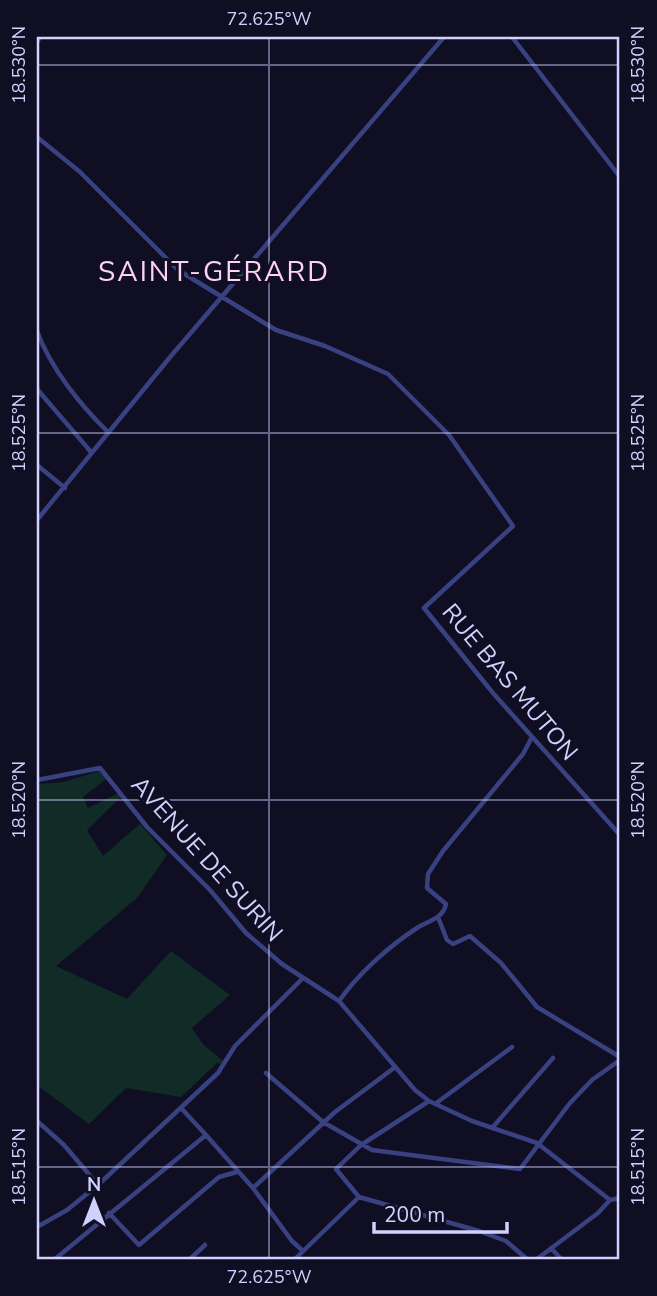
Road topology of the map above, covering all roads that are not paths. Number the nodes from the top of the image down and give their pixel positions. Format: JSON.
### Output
{"nodes":[{"id":1,"x":40,"y":37,"type":"edge"},
{"id":2,"x":444,"y":37,"type":"edge"},
{"id":3,"x":512,"y":37,"type":"edge"},
{"id":4,"x":37,"y":42,"type":"edge"},
{"id":5,"x":37,"y":137,"type":"edge"},
{"id":6,"x":620,"y":177,"type":"edge"},
{"id":7,"x":222,"y":298,"type":"junction"},
{"id":8,"x":37,"y":331,"type":"edge"},
{"id":9,"x":37,"y":389,"type":"edge"},
{"id":10,"x":108,"y":432,"type":"junction"},
{"id":11,"x":91,"y":452,"type":"junction"},
{"id":12,"x":37,"y":465,"type":"edge"},
{"id":13,"x":65,"y":488,"type":"junction"},
{"id":14,"x":37,"y":520,"type":"edge"},
{"id":15,"x":532,"y":737,"type":"junction"},
{"id":16,"x":37,"y":780,"type":"edge"},
{"id":17,"x":620,"y":835,"type":"edge"},
{"id":18,"x":438,"y":917,"type":"junction"},
{"id":19,"x":302,"y":979,"type":"junction"},
{"id":20,"x":339,"y":1001,"type":"junction"},
{"id":21,"x":512,"y":1047,"type":"dead end"},
{"id":22,"x":553,"y":1058,"type":"dead end"},
{"id":23,"x":620,"y":1059,"type":"edge"},
{"id":24,"x":394,"y":1068,"type":"junction"},
{"id":25,"x":266,"y":1073,"type":"dead end"},
{"id":26,"x":429,"y":1101,"type":"junction"},
{"id":27,"x":435,"y":1104,"type":"junction"},
{"id":28,"x":181,"y":1108,"type":"junction"},
{"id":29,"x":37,"y":1121,"type":"edge"},
{"id":30,"x":323,"y":1122,"type":"junction"},
{"id":31,"x":492,"y":1128,"type":"junction"},
{"id":32,"x":206,"y":1135,"type":"junction"},
{"id":33,"x":537,"y":1143,"type":"junction"},
{"id":34,"x":361,"y":1145,"type":"junction"},
{"id":35,"x":237,"y":1172,"type":"junction"},
{"id":36,"x":98,"y":1185,"type":"junction"},
{"id":37,"x":253,"y":1188,"type":"junction"},
{"id":38,"x":359,"y":1198,"type":"junction"},
{"id":39,"x":620,"y":1198,"type":"edge"},
{"id":40,"x":610,"y":1200,"type":"junction"},
{"id":41,"x":109,"y":1213,"type":"junction"},
{"id":42,"x":37,"y":1226,"type":"edge"},
{"id":43,"x":205,"y":1245,"type":"dead end"},
{"id":44,"x":551,"y":1248,"type":"junction"},
{"id":45,"x":303,"y":1251,"type":"junction"},
{"id":46,"x":55,"y":1259,"type":"edge"},
{"id":47,"x":190,"y":1259,"type":"edge"},
{"id":48,"x":295,"y":1259,"type":"edge"},
{"id":49,"x":527,"y":1259,"type":"edge"},
{"id":50,"x":537,"y":1259,"type":"edge"},
{"id":51,"x":561,"y":1259,"type":"edge"}],
"edges":[{"from":1,"to":4,"type":"street"},
{"from":2,"to":7,"type":"street"},
{"from":3,"to":6,"type":"street"},
{"from":5,"to":7,"type":"street","name":"RUE BAS MUTON"},
{"from":7,"to":10,"type":"street"},
{"from":7,"to":15,"type":"street","name":"RUE BAS MUTON"},
{"from":8,"to":10,"type":"street"},
{"from":9,"to":11,"type":"street"},
{"from":10,"to":11,"type":"street"},
{"from":11,"to":13,"type":"street"},
{"from":12,"to":13,"type":"street"},
{"from":13,"to":14,"type":"street"},
{"from":15,"to":17,"type":"street","name":"RUE BAS MUTON"},
{"from":15,"to":18,"type":"street"},
{"from":16,"to":19,"type":"street","name":"AVENUE DE SURIN"},
{"from":18,"to":20,"type":"street"},
{"from":18,"to":23,"type":"street"},
{"from":19,"to":20,"type":"street","name":"AVENUE DE SURIN"},
{"from":19,"to":28,"type":"street"},
{"from":20,"to":24,"type":"street","name":"AVENUE DE SURIN"},
{"from":21,"to":27,"type":"street"},
{"from":22,"to":31,"type":"street"},
{"from":23,"to":33,"type":"street"},
{"from":24,"to":26,"type":"street","name":"AVENUE DE SURIN"},
{"from":24,"to":30,"type":"street"},
{"from":25,"to":30,"type":"street"},
{"from":26,"to":27,"type":"street","name":"AVENUE DE SURIN"},
{"from":26,"to":34,"type":"street"},
{"from":27,"to":31,"type":"street","name":"AVENUE DE SURIN"},
{"from":28,"to":32,"type":"street"},
{"from":28,"to":36,"type":"street"},
{"from":29,"to":36,"type":"street"},
{"from":30,"to":34,"type":"street"},
{"from":30,"to":37,"type":"street"},
{"from":31,"to":33,"type":"street","name":"AVENUE DE SURIN"},
{"from":32,"to":35,"type":"street"},
{"from":32,"to":41,"type":"street"},
{"from":33,"to":34,"type":"street"},
{"from":33,"to":40,"type":"street","name":"AVENUE DE SURIN"},
{"from":34,"to":38,"type":"street"},
{"from":35,"to":37,"type":"street"},
{"from":35,"to":41,"type":"street"},
{"from":36,"to":42,"type":"street"},
{"from":37,"to":45,"type":"street"},
{"from":38,"to":45,"type":"street"},
{"from":38,"to":49,"type":"street"},
{"from":39,"to":40,"type":"street"},
{"from":40,"to":44,"type":"street"},
{"from":41,"to":46,"type":"street"},
{"from":43,"to":47,"type":"street"},
{"from":44,"to":50,"type":"street"},
{"from":44,"to":51,"type":"street"},
{"from":45,"to":48,"type":"street"}]}
